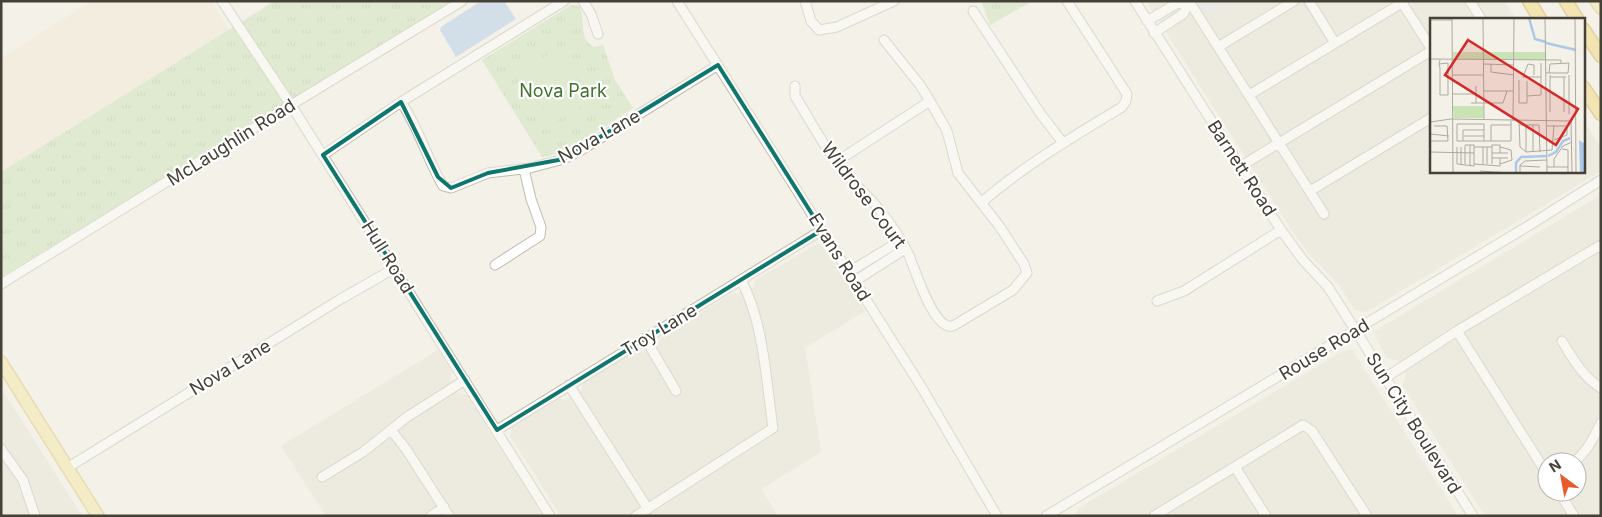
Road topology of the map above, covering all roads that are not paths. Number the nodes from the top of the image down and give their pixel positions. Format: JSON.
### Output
{"nodes":[{"id":1,"x":222,"y":1,"type":"edge"},
{"id":2,"x":462,"y":1,"type":"edge"},
{"id":3,"x":564,"y":1,"type":"edge"},
{"id":4,"x":583,"y":1,"type":"edge"},
{"id":5,"x":677,"y":1,"type":"edge"},
{"id":6,"x":805,"y":1,"type":"edge"},
{"id":7,"x":894,"y":1,"type":"edge"},
{"id":8,"x":1067,"y":1,"type":"edge"},
{"id":9,"x":1135,"y":1,"type":"edge"},
{"id":10,"x":1294,"y":1,"type":"edge"},
{"id":11,"x":1309,"y":1,"type":"edge"},
{"id":12,"x":1470,"y":1,"type":"edge"},
{"id":13,"x":1529,"y":1,"type":"edge"},
{"id":14,"x":1566,"y":1,"type":"edge"},
{"id":15,"x":1596,"y":1,"type":"edge"},
{"id":16,"x":1189,"y":2,"type":"edge"},
{"id":17,"x":1401,"y":2,"type":"edge"},
{"id":18,"x":1601,"y":8,"type":"edge"},
{"id":19,"x":973,"y":11,"type":"dead end"},
{"id":20,"x":1480,"y":18,"type":"edge"},
{"id":21,"x":1539,"y":18,"type":"edge"},
{"id":22,"x":1576,"y":18,"type":"edge"},
{"id":23,"x":1147,"y":21,"type":"junction"},
{"id":24,"x":1584,"y":30,"type":"edge"},
{"id":25,"x":1154,"y":33,"type":"junction"},
{"id":26,"x":598,"y":34,"type":"dead end"},
{"id":27,"x":884,"y":40,"type":"dead end"},
{"id":28,"x":1335,"y":43,"type":"junction"},
{"id":29,"x":1218,"y":47,"type":"junction"},
{"id":30,"x":1430,"y":48,"type":"edge"},
{"id":31,"x":1430,"y":51,"type":"edge"},
{"id":32,"x":1601,"y":56,"type":"edge"},
{"id":33,"x":718,"y":65,"type":"junction"},
{"id":34,"x":795,"y":86,"type":"dead end"},
{"id":35,"x":1584,"y":88,"type":"edge"},
{"id":36,"x":1249,"y":95,"type":"junction"},
{"id":37,"x":930,"y":101,"type":"junction"},
{"id":38,"x":401,"y":102,"type":"junction"},
{"id":39,"x":291,"y":105,"type":"junction"},
{"id":40,"x":1601,"y":114,"type":"edge"},
{"id":41,"x":1430,"y":119,"type":"edge"},
{"id":42,"x":1062,"y":143,"type":"junction"},
{"id":43,"x":1279,"y":143,"type":"junction"},
{"id":44,"x":322,"y":155,"type":"junction"},
{"id":45,"x":836,"y":162,"type":"junction"},
{"id":46,"x":1241,"y":166,"type":"junction"},
{"id":47,"x":524,"y":169,"type":"junction"},
{"id":48,"x":1601,"y":180,"type":"edge"},
{"id":49,"x":1310,"y":191,"type":"junction"},
{"id":50,"x":982,"y":202,"type":"junction"},
{"id":51,"x":1324,"y":214,"type":"dead end"},
{"id":52,"x":822,"y":230,"type":"junction"},
{"id":53,"x":1281,"y":230,"type":"junction"},
{"id":54,"x":902,"y":245,"type":"junction"},
{"id":55,"x":1601,"y":248,"type":"edge"},
{"id":56,"x":495,"y":265,"type":"dead end"},
{"id":57,"x":395,"y":268,"type":"junction"},
{"id":58,"x":849,"y":272,"type":"junction"},
{"id":59,"x":741,"y":280,"type":"junction"},
{"id":60,"x":855,"y":281,"type":"junction"},
{"id":61,"x":1,"y":284,"type":"edge"},
{"id":62,"x":1157,"y":300,"type":"dead end"},
{"id":63,"x":1355,"y":330,"type":"junction"},
{"id":64,"x":1457,"y":331,"type":"junction"},
{"id":65,"x":645,"y":338,"type":"junction"},
{"id":66,"x":1562,"y":340,"type":"dead end"},
{"id":67,"x":1,"y":362,"type":"edge"},
{"id":68,"x":1385,"y":378,"type":"junction"},
{"id":69,"x":465,"y":380,"type":"junction"},
{"id":70,"x":569,"y":385,"type":"junction"},
{"id":71,"x":1601,"y":388,"type":"edge"},
{"id":72,"x":676,"y":391,"type":"dead end"},
{"id":73,"x":1601,"y":423,"type":"edge"},
{"id":74,"x":391,"y":430,"type":"junction"},
{"id":75,"x":497,"y":430,"type":"junction"},
{"id":76,"x":1,"y":448,"type":"edge"},
{"id":77,"x":1584,"y":452,"type":"edge"},
{"id":78,"x":1537,"y":458,"type":"edge"},
{"id":79,"x":1235,"y":467,"type":"junction"},
{"id":80,"x":67,"y":468,"type":"junction"},
{"id":81,"x":322,"y":477,"type":"dead end"},
{"id":82,"x":1565,"y":502,"type":"edge"},
{"id":83,"x":648,"y":509,"type":"junction"},
{"id":84,"x":446,"y":512,"type":"edge"},
{"id":85,"x":1061,"y":512,"type":"edge"},
{"id":86,"x":1160,"y":514,"type":"edge"},
{"id":87,"x":34,"y":516,"type":"edge"},
{"id":88,"x":98,"y":516,"type":"edge"},
{"id":89,"x":430,"y":516,"type":"edge"},
{"id":90,"x":550,"y":516,"type":"edge"},
{"id":91,"x":636,"y":516,"type":"edge"},
{"id":92,"x":997,"y":516,"type":"edge"},
{"id":93,"x":1046,"y":516,"type":"edge"},
{"id":94,"x":1266,"y":516,"type":"edge"},
{"id":95,"x":1367,"y":516,"type":"edge"},
{"id":96,"x":1473,"y":516,"type":"edge"},
{"id":97,"x":1574,"y":516,"type":"edge"}],
"edges":[{"from":1,"to":39,"type":"street","name":"Hull Road"},
{"from":2,"to":39,"type":"street","name":"McLaughlin Road"},
{"from":3,"to":38,"type":"street"},
{"from":4,"to":26,"type":"street"},
{"from":5,"to":33,"type":"street","name":"Evans Road"},
{"from":6,"to":7,"type":"street"},
{"from":8,"to":42,"type":"street"},
{"from":9,"to":23,"type":"street","name":"Barnett Road"},
{"from":10,"to":29,"type":"street"},
{"from":11,"to":28,"type":"street"},
{"from":12,"to":20,"type":"street"},
{"from":13,"to":21,"type":"highway"},
{"from":14,"to":22,"type":"highway"},
{"from":15,"to":18,"type":"main road"},
{"from":16,"to":23,"type":"street"},
{"from":16,"to":25,"type":"street"},
{"from":16,"to":29,"type":"street"},
{"from":17,"to":28,"type":"street"},
{"from":17,"to":30,"type":"street"},
{"from":19,"to":42,"type":"street"},
{"from":23,"to":25,"type":"street","name":"Barnett Road"},
{"from":24,"to":32,"type":"highway"},
{"from":25,"to":46,"type":"street","name":"Barnett Road"},
{"from":27,"to":37,"type":"street"},
{"from":28,"to":36,"type":"street"},
{"from":29,"to":36,"type":"street"},
{"from":31,"to":43,"type":"street"},
{"from":33,"to":47,"type":"street","name":"Nova Lane"},
{"from":33,"to":52,"type":"street","name":"Evans Road"},
{"from":34,"to":45,"type":"street","name":"Wildrose Court"},
{"from":35,"to":40,"type":"highway"},
{"from":36,"to":43,"type":"street"},
{"from":37,"to":45,"type":"street"},
{"from":37,"to":50,"type":"street"},
{"from":38,"to":44,"type":"street"},
{"from":38,"to":47,"type":"street","name":"Nova Lane"},
{"from":39,"to":44,"type":"street","name":"Hull Road"},
{"from":39,"to":61,"type":"street","name":"McLaughlin Road"},
{"from":41,"to":49,"type":"street"},
{"from":42,"to":50,"type":"street"},
{"from":43,"to":46,"type":"street"},
{"from":43,"to":49,"type":"street"},
{"from":44,"to":57,"type":"street","name":"Hull Road"},
{"from":45,"to":54,"type":"street","name":"Wildrose Court"},
{"from":46,"to":53,"type":"street","name":"Barnett Road"},
{"from":47,"to":56,"type":"street"},
{"from":48,"to":63,"type":"street","name":"Rouse Road"},
{"from":49,"to":51,"type":"street"},
{"from":50,"to":54,"type":"street","name":"Wildrose Court"},
{"from":52,"to":58,"type":"street","name":"Evans Road"},
{"from":52,"to":59,"type":"street","name":"Troy Lane"},
{"from":53,"to":62,"type":"street"},
{"from":53,"to":63,"type":"street","name":"Barnett Road"},
{"from":54,"to":58,"type":"street"},
{"from":54,"to":60,"type":"street"},
{"from":55,"to":64,"type":"street"},
{"from":57,"to":69,"type":"street","name":"Hull Road"},
{"from":57,"to":80,"type":"street","name":"Nova Lane"},
{"from":58,"to":60,"type":"street","name":"Evans Road"},
{"from":59,"to":65,"type":"street","name":"Troy Lane"},
{"from":59,"to":83,"type":"street"},
{"from":60,"to":92,"type":"street","name":"Evans Road"},
{"from":63,"to":68,"type":"street","name":"Sun City Boulevard"},
{"from":63,"to":85,"type":"street","name":"Rouse Road"},
{"from":64,"to":68,"type":"street"},
{"from":64,"to":78,"type":"street"},
{"from":65,"to":70,"type":"street","name":"Troy Lane"},
{"from":65,"to":72,"type":"street"},
{"from":66,"to":71,"type":"street"},
{"from":67,"to":80,"type":"main road"},
{"from":68,"to":96,"type":"street","name":"Sun City Boulevard"},
{"from":69,"to":74,"type":"street"},
{"from":69,"to":75,"type":"street","name":"Hull Road"},
{"from":70,"to":75,"type":"street","name":"Troy Lane"},
{"from":70,"to":83,"type":"street"},
{"from":73,"to":77,"type":"street"},
{"from":74,"to":81,"type":"street"},
{"from":74,"to":84,"type":"street"},
{"from":75,"to":90,"type":"street","name":"Hull Road"},
{"from":76,"to":87,"type":"street"},
{"from":79,"to":86,"type":"street"},
{"from":79,"to":94,"type":"street"},
{"from":79,"to":95,"type":"street"},
{"from":80,"to":88,"type":"main road"},
{"from":82,"to":97,"type":"street"},
{"from":83,"to":91,"type":"street"},
{"from":84,"to":89,"type":"street"},
{"from":85,"to":93,"type":"street","name":"Rouse Road"}]}
